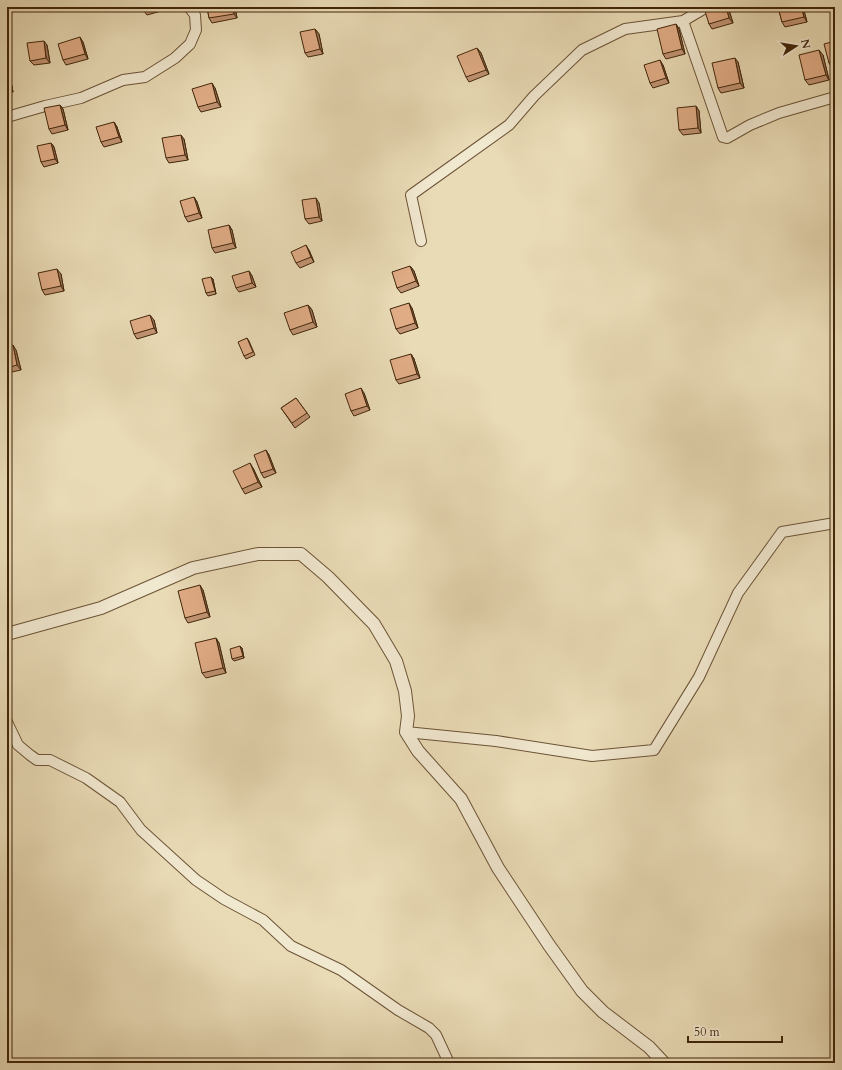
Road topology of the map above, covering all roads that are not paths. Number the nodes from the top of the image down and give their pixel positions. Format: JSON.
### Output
{"nodes":[{"id":1,"x":189,"y":7,"type":"edge"},
{"id":2,"x":707,"y":7,"type":"edge"},
{"id":3,"x":683,"y":21,"type":"junction"},
{"id":4,"x":835,"y":97,"type":"edge"},
{"id":5,"x":7,"y":117,"type":"edge"},
{"id":6,"x":421,"y":241,"type":"dead end"},
{"id":7,"x":835,"y":523,"type":"edge"},
{"id":8,"x":7,"y":634,"type":"edge"},
{"id":9,"x":7,"y":722,"type":"edge"},
{"id":10,"x":406,"y":732,"type":"junction"},
{"id":11,"x":449,"y":1063,"type":"edge"},
{"id":12,"x":664,"y":1063,"type":"edge"}],
"edges":[{"from":1,"to":5,"type":"street"},
{"from":2,"to":3,"type":"street"},
{"from":3,"to":4,"type":"street"},
{"from":3,"to":6,"type":"street"},
{"from":7,"to":10,"type":"street"},
{"from":8,"to":10,"type":"street"},
{"from":9,"to":11,"type":"street"},
{"from":10,"to":12,"type":"street"}]}
